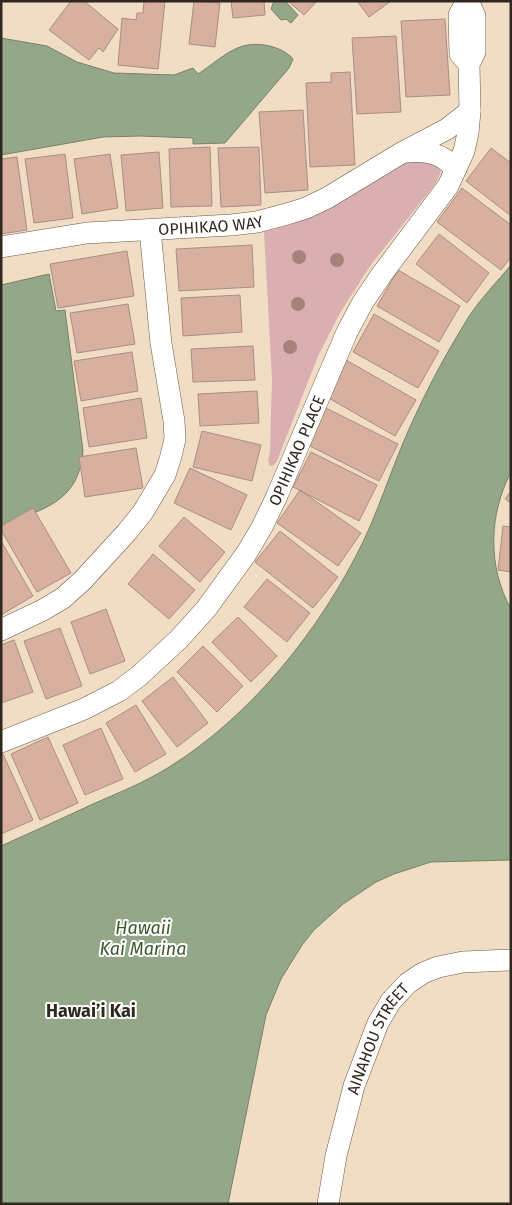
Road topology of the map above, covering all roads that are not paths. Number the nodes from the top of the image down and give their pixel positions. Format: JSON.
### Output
{"nodes":[{"id":1,"x":467,"y":1,"type":"edge"},
{"id":2,"x":470,"y":110,"type":"junction"},
{"id":3,"x":404,"y":152,"type":"junction"},
{"id":4,"x":456,"y":168,"type":"junction"},
{"id":5,"x":150,"y":230,"type":"junction"},
{"id":6,"x":1,"y":247,"type":"edge"},
{"id":7,"x":1,"y":630,"type":"edge"},
{"id":8,"x":1,"y":742,"type":"edge"},
{"id":9,"x":511,"y":960,"type":"edge"},
{"id":10,"x":328,"y":1204,"type":"edge"}],
"edges":[{"from":1,"to":2,"type":"street","name":"OPIHIKAO PLACE"},
{"from":2,"to":3,"type":"street","name":"OPIHIKAO WAY"},
{"from":2,"to":4,"type":"street","name":"OPIHIKAO PLACE"},
{"from":3,"to":4,"type":"street"},
{"from":3,"to":5,"type":"street","name":"OPIHIKAO WAY"},
{"from":4,"to":8,"type":"street","name":"OPIHIKAO PLACE"},
{"from":5,"to":6,"type":"street","name":"OPIHIKAO WAY"},
{"from":5,"to":7,"type":"street"},
{"from":9,"to":10,"type":"street","name":"AINAHOU STREET"}]}
